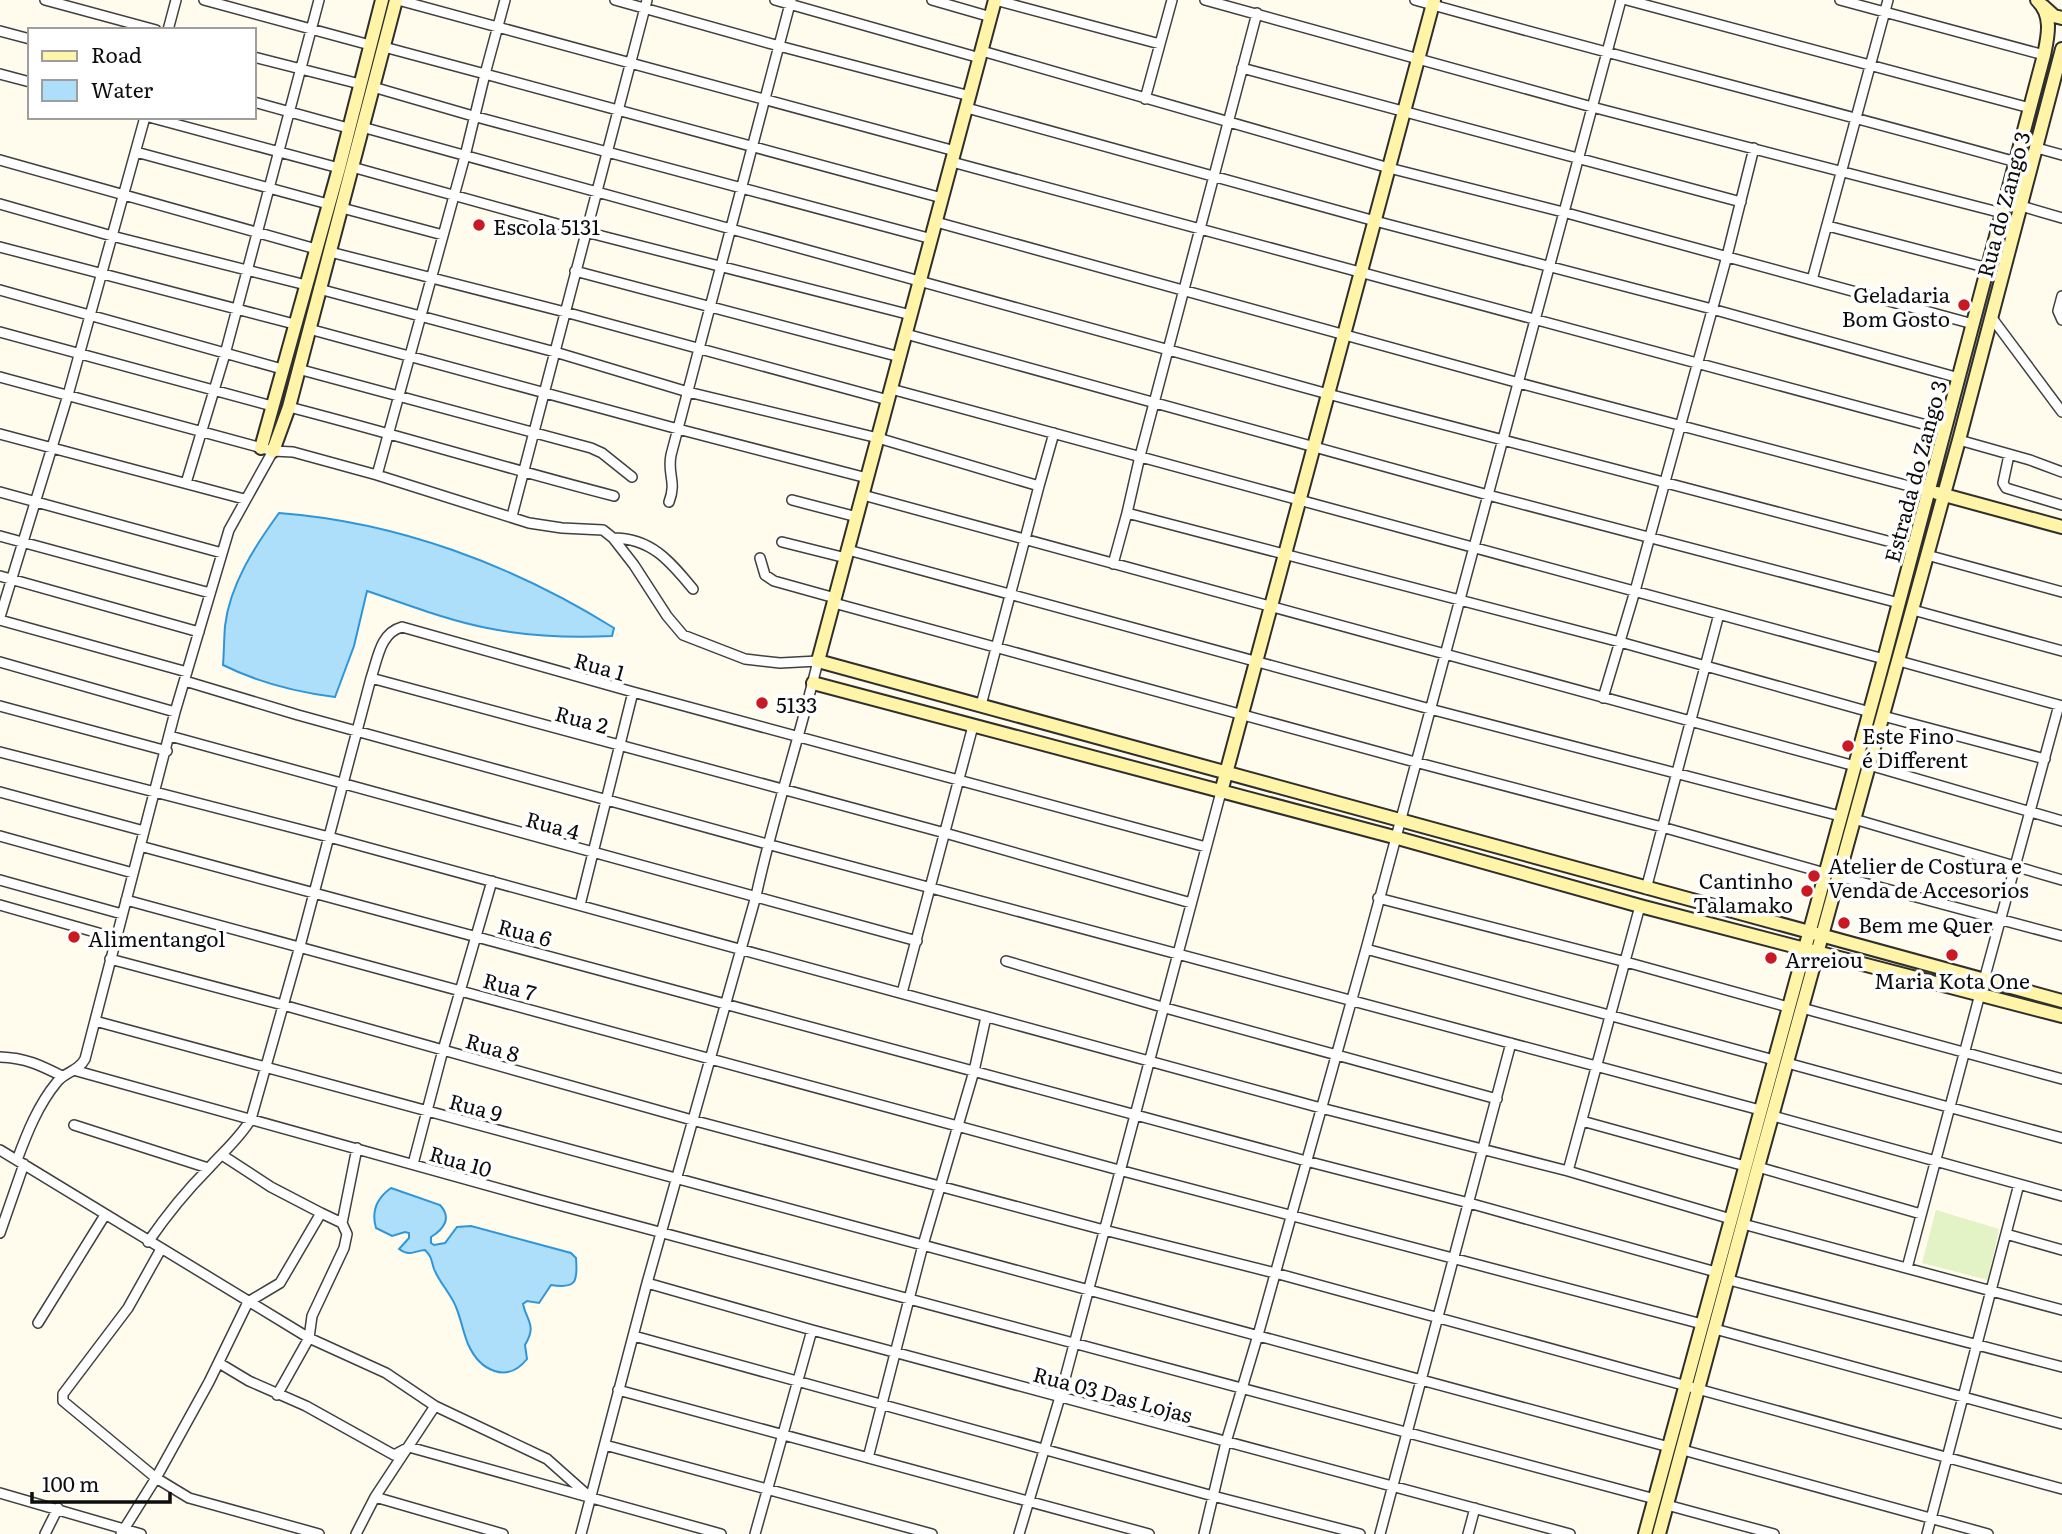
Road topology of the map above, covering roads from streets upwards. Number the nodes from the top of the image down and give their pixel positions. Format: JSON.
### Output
{"nodes":[{"id":1,"x":45,"y":0,"type":"edge"},
{"id":2,"x":176,"y":0,"type":"edge"},
{"id":3,"x":204,"y":0,"type":"edge"},
{"id":4,"x":318,"y":0,"type":"edge"},
{"id":5,"x":382,"y":0,"type":"edge"},
{"id":6,"x":397,"y":0,"type":"edge"},
{"id":7,"x":505,"y":0,"type":"edge"},
{"id":8,"x":615,"y":0,"type":"edge"},
{"id":9,"x":775,"y":0,"type":"edge"},
{"id":10,"x":932,"y":0,"type":"edge"},
{"id":11,"x":995,"y":0,"type":"edge"},
{"id":12,"x":1171,"y":0,"type":"edge"},
{"id":13,"x":1205,"y":0,"type":"edge"},
{"id":14,"x":1415,"y":0,"type":"edge"},
{"id":15,"x":1621,"y":0,"type":"edge"},
{"id":16,"x":1627,"y":0,"type":"edge"},
{"id":17,"x":1840,"y":0,"type":"edge"},
{"id":18,"x":1888,"y":0,"type":"edge"},
{"id":19,"x":2039,"y":1,"type":"edge"},
{"id":20,"x":791,"y":2,"type":"edge"},
{"id":21,"x":1434,"y":3,"type":"edge"},
{"id":22,"x":646,"y":4,"type":"edge"},
{"id":23,"x":1884,"y":12,"type":"junction"},
{"id":24,"x":1257,"y":13,"type":"junction"},
{"id":25,"x":991,"y":17,"type":"junction"},
{"id":26,"x":2062,"y":18,"type":"edge"},
{"id":27,"x":498,"y":26,"type":"junction"},
{"id":28,"x":149,"y":28,"type":"edge"},
{"id":29,"x":169,"y":28,"type":"edge"},
{"id":30,"x":310,"y":30,"type":"junction"},
{"id":31,"x":0,"y":31,"type":"edge"},
{"id":32,"x":28,"y":38,"type":"edge"},
{"id":33,"x":1160,"y":44,"type":"junction"},
{"id":34,"x":370,"y":45,"type":"junction"},
{"id":35,"x":779,"y":46,"type":"junction"},
{"id":36,"x":384,"y":47,"type":"junction"},
{"id":37,"x":2062,"y":49,"type":"edge"},
{"id":38,"x":981,"y":54,"type":"junction"},
{"id":39,"x":1607,"y":54,"type":"junction"},
{"id":40,"x":2044,"y":55,"type":"junction"},
{"id":41,"x":256,"y":58,"type":"edge"},
{"id":42,"x":1418,"y":59,"type":"junction"},
{"id":43,"x":630,"y":63,"type":"junction"},
{"id":44,"x":1870,"y":64,"type":"junction"},
{"id":45,"x":1242,"y":68,"type":"junction"},
{"id":46,"x":299,"y":69,"type":"junction"},
{"id":47,"x":0,"y":74,"type":"edge"},
{"id":48,"x":485,"y":74,"type":"junction"},
{"id":49,"x":28,"y":81,"type":"edge"},
{"id":50,"x":367,"y":85,"type":"junction"},
{"id":51,"x":764,"y":98,"type":"junction"},
{"id":52,"x":1145,"y":99,"type":"junction"},
{"id":53,"x":968,"y":102,"type":"junction"},
{"id":54,"x":256,"y":103,"type":"edge"},
{"id":55,"x":1592,"y":107,"type":"junction"},
{"id":56,"x":2030,"y":108,"type":"junction"},
{"id":57,"x":617,"y":109,"type":"junction"},
{"id":58,"x":288,"y":111,"type":"junction"},
{"id":59,"x":1404,"y":112,"type":"junction"},
{"id":60,"x":473,"y":116,"type":"junction"},
{"id":61,"x":1856,"y":117,"type":"junction"},
{"id":62,"x":146,"y":119,"type":"edge"},
{"id":63,"x":154,"y":119,"type":"edge"},
{"id":64,"x":1228,"y":123,"type":"junction"},
{"id":65,"x":362,"y":127,"type":"junction"},
{"id":66,"x":348,"y":128,"type":"junction"},
{"id":67,"x":751,"y":145,"type":"junction"},
{"id":68,"x":1754,"y":148,"type":"junction"},
{"id":69,"x":2037,"y":148,"type":"junction"},
{"id":70,"x":136,"y":152,"type":"junction"},
{"id":71,"x":277,"y":152,"type":"junction"},
{"id":72,"x":607,"y":152,"type":"junction"},
{"id":73,"x":2062,"y":155,"type":"edge"},
{"id":74,"x":465,"y":156,"type":"junction"},
{"id":75,"x":953,"y":157,"type":"junction"},
{"id":76,"x":1578,"y":159,"type":"junction"},
{"id":77,"x":0,"y":160,"type":"edge"},
{"id":78,"x":2016,"y":162,"type":"junction"},
{"id":79,"x":345,"y":167,"type":"junction"},
{"id":80,"x":1389,"y":168,"type":"junction"},
{"id":81,"x":1842,"y":171,"type":"junction"},
{"id":82,"x":1215,"y":176,"type":"junction"},
{"id":83,"x":268,"y":188,"type":"junction"},
{"id":84,"x":740,"y":188,"type":"junction"},
{"id":85,"x":596,"y":191,"type":"junction"},
{"id":86,"x":124,"y":194,"type":"junction"},
{"id":87,"x":453,"y":195,"type":"junction"},
{"id":88,"x":942,"y":198,"type":"junction"},
{"id":89,"x":1741,"y":202,"type":"junction"},
{"id":90,"x":0,"y":204,"type":"edge"},
{"id":91,"x":328,"y":204,"type":"junction"},
{"id":92,"x":2021,"y":206,"type":"junction"},
{"id":93,"x":342,"y":208,"type":"junction"},
{"id":94,"x":1563,"y":212,"type":"junction"},
{"id":95,"x":2002,"y":213,"type":"junction"},
{"id":96,"x":2062,"y":218,"type":"edge"},
{"id":97,"x":1375,"y":221,"type":"junction"},
{"id":98,"x":936,"y":222,"type":"junction"},
{"id":99,"x":1828,"y":226,"type":"junction"},
{"id":100,"x":731,"y":228,"type":"junction"},
{"id":101,"x":1200,"y":229,"type":"junction"},
{"id":102,"x":256,"y":232,"type":"junction"},
{"id":103,"x":586,"y":232,"type":"junction"},
{"id":104,"x":443,"y":235,"type":"junction"},
{"id":105,"x":112,"y":236,"type":"junction"},
{"id":106,"x":932,"y":239,"type":"junction"},
{"id":107,"x":0,"y":247,"type":"edge"},
{"id":108,"x":316,"y":249,"type":"junction"},
{"id":109,"x":330,"y":251,"type":"junction"},
{"id":110,"x":1727,"y":256,"type":"junction"},
{"id":111,"x":721,"y":266,"type":"junction"},
{"id":112,"x":1550,"y":268,"type":"junction"},
{"id":113,"x":1988,"y":268,"type":"junction"},
{"id":114,"x":246,"y":270,"type":"junction"},
{"id":115,"x":575,"y":271,"type":"junction"},
{"id":116,"x":102,"y":274,"type":"junction"},
{"id":117,"x":1360,"y":274,"type":"junction"},
{"id":118,"x":431,"y":278,"type":"junction"},
{"id":119,"x":1812,"y":280,"type":"junction"},
{"id":120,"x":920,"y":281,"type":"junction"},
{"id":121,"x":306,"y":285,"type":"junction"},
{"id":122,"x":320,"y":289,"type":"junction"},
{"id":123,"x":1185,"y":289,"type":"junction"},
{"id":124,"x":0,"y":290,"type":"edge"},
{"id":125,"x":2062,"y":296,"type":"edge"},
{"id":126,"x":710,"y":308,"type":"junction"},
{"id":127,"x":236,"y":309,"type":"junction"},
{"id":128,"x":1712,"y":309,"type":"junction"},
{"id":129,"x":565,"y":312,"type":"junction"},
{"id":130,"x":90,"y":314,"type":"junction"},
{"id":131,"x":911,"y":315,"type":"junction"},
{"id":132,"x":420,"y":317,"type":"junction"},
{"id":133,"x":1992,"y":318,"type":"junction"},
{"id":134,"x":1537,"y":320,"type":"junction"},
{"id":135,"x":2062,"y":320,"type":"edge"},
{"id":136,"x":294,"y":324,"type":"junction"},
{"id":137,"x":1973,"y":324,"type":"junction"},
{"id":138,"x":309,"y":329,"type":"junction"},
{"id":139,"x":0,"y":332,"type":"edge"},
{"id":140,"x":1344,"y":333,"type":"junction"},
{"id":141,"x":906,"y":334,"type":"junction"},
{"id":142,"x":700,"y":349,"type":"junction"},
{"id":143,"x":1170,"y":349,"type":"junction"},
{"id":144,"x":555,"y":352,"type":"junction"},
{"id":145,"x":79,"y":353,"type":"junction"},
{"id":146,"x":225,"y":354,"type":"junction"},
{"id":147,"x":900,"y":357,"type":"junction"},
{"id":148,"x":410,"y":358,"type":"junction"},
{"id":149,"x":1698,"y":362,"type":"junction"},
{"id":150,"x":282,"y":369,"type":"junction"},
{"id":151,"x":298,"y":369,"type":"junction"},
{"id":152,"x":0,"y":377,"type":"edge"},
{"id":153,"x":1959,"y":378,"type":"junction"},
{"id":154,"x":1519,"y":383,"type":"junction"},
{"id":155,"x":212,"y":391,"type":"junction"},
{"id":156,"x":544,"y":392,"type":"junction"},
{"id":157,"x":688,"y":392,"type":"junction"},
{"id":158,"x":1328,"y":394,"type":"junction"},
{"id":159,"x":68,"y":395,"type":"junction"},
{"id":160,"x":890,"y":395,"type":"junction"},
{"id":161,"x":399,"y":398,"type":"junction"},
{"id":162,"x":1154,"y":402,"type":"junction"},
{"id":163,"x":272,"y":406,"type":"junction"},
{"id":164,"x":289,"y":407,"type":"junction"},
{"id":165,"x":2062,"y":412,"type":"edge"},
{"id":166,"x":1680,"y":425,"type":"junction"},
{"id":167,"x":678,"y":429,"type":"junction"},
{"id":168,"x":1945,"y":430,"type":"junction"},
{"id":169,"x":201,"y":432,"type":"junction"},
{"id":170,"x":389,"y":432,"type":"junction"},
{"id":171,"x":532,"y":433,"type":"junction"},
{"id":172,"x":1054,"y":433,"type":"junction"},
{"id":173,"x":0,"y":434,"type":"edge"},
{"id":174,"x":878,"y":438,"type":"junction"},
{"id":175,"x":1504,"y":438,"type":"junction"},
{"id":176,"x":1959,"y":440,"type":"junction"},
{"id":177,"x":52,"y":447,"type":"junction"},
{"id":178,"x":1314,"y":447,"type":"junction"},
{"id":179,"x":267,"y":449,"type":"junction"},
{"id":180,"x":2009,"y":455,"type":"junction"},
{"id":181,"x":1140,"y":456,"type":"junction"},
{"id":182,"x":2062,"y":472,"type":"edge"},
{"id":183,"x":523,"y":473,"type":"junction"},
{"id":184,"x":377,"y":475,"type":"junction"},
{"id":185,"x":632,"y":478,"type":"dead end"},
{"id":186,"x":867,"y":478,"type":"junction"},
{"id":187,"x":187,"y":483,"type":"junction"},
{"id":188,"x":1664,"y":484,"type":"junction"},
{"id":189,"x":1039,"y":486,"type":"junction"},
{"id":190,"x":1928,"y":491,"type":"junction"},
{"id":191,"x":0,"y":492,"type":"edge"},
{"id":192,"x":863,"y":495,"type":"junction"},
{"id":193,"x":1488,"y":495,"type":"junction"},
{"id":194,"x":1944,"y":495,"type":"junction"},
{"id":195,"x":614,"y":496,"type":"dead end"},
{"id":196,"x":244,"y":499,"type":"junction"},
{"id":197,"x":792,"y":500,"type":"dead end"},
{"id":198,"x":1299,"y":500,"type":"junction"},
{"id":199,"x":35,"y":501,"type":"junction"},
{"id":200,"x":669,"y":502,"type":"dead end"},
{"id":201,"x":2062,"y":505,"type":"edge"},
{"id":202,"x":1127,"y":513,"type":"junction"},
{"id":203,"x":512,"y":516,"type":"junction"},
{"id":204,"x":857,"y":517,"type":"junction"},
{"id":205,"x":2062,"y":527,"type":"edge"},
{"id":206,"x":0,"y":536,"type":"edge"},
{"id":207,"x":1650,"y":537,"type":"junction"},
{"id":208,"x":613,"y":538,"type":"junction"},
{"id":209,"x":1025,"y":540,"type":"junction"},
{"id":210,"x":782,"y":541,"type":"dead end"},
{"id":211,"x":23,"y":542,"type":"junction"},
{"id":212,"x":1474,"y":548,"type":"junction"},
{"id":213,"x":1914,"y":548,"type":"junction"},
{"id":214,"x":222,"y":553,"type":"junction"},
{"id":215,"x":847,"y":554,"type":"junction"},
{"id":216,"x":1285,"y":555,"type":"junction"},
{"id":217,"x":1927,"y":555,"type":"junction"},
{"id":218,"x":760,"y":558,"type":"dead end"},
{"id":219,"x":1113,"y":564,"type":"junction"},
{"id":220,"x":0,"y":576,"type":"edge"},
{"id":221,"x":12,"y":580,"type":"junction"},
{"id":222,"x":693,"y":589,"type":"dead end"},
{"id":223,"x":1635,"y":591,"type":"junction"},
{"id":224,"x":2062,"y":592,"type":"edge"},
{"id":225,"x":211,"y":593,"type":"junction"},
{"id":226,"x":1010,"y":594,"type":"junction"},
{"id":227,"x":835,"y":600,"type":"junction"},
{"id":228,"x":1459,"y":601,"type":"junction"},
{"id":229,"x":1899,"y":603,"type":"junction"},
{"id":230,"x":1270,"y":607,"type":"junction"},
{"id":231,"x":1913,"y":610,"type":"junction"},
{"id":232,"x":1719,"y":614,"type":"junction"},
{"id":233,"x":0,"y":619,"type":"edge"},
{"id":234,"x":199,"y":632,"type":"junction"},
{"id":235,"x":1620,"y":642,"type":"junction"},
{"id":236,"x":997,"y":648,"type":"junction"},
{"id":237,"x":2062,"y":651,"type":"edge"},
{"id":238,"x":1444,"y":653,"type":"junction"},
{"id":239,"x":1884,"y":659,"type":"junction"},
{"id":240,"x":818,"y":661,"type":"junction"},
{"id":241,"x":1899,"y":661,"type":"junction"},
{"id":242,"x":0,"y":662,"type":"edge"},
{"id":243,"x":1256,"y":662,"type":"junction"},
{"id":244,"x":1705,"y":666,"type":"junction"},
{"id":245,"x":186,"y":677,"type":"junction"},
{"id":246,"x":371,"y":678,"type":"junction"},
{"id":247,"x":813,"y":683,"type":"junction"},
{"id":248,"x":633,"y":692,"type":"junction"},
{"id":249,"x":1603,"y":698,"type":"junction"},
{"id":250,"x":981,"y":705,"type":"junction"},
{"id":251,"x":0,"y":706,"type":"edge"},
{"id":252,"x":2060,"y":706,"type":"edge"},
{"id":253,"x":1430,"y":709,"type":"junction"},
{"id":254,"x":175,"y":712,"type":"junction"},
{"id":255,"x":1870,"y":712,"type":"junction"},
{"id":256,"x":1242,"y":713,"type":"junction"},
{"id":257,"x":1883,"y":716,"type":"junction"},
{"id":258,"x":1690,"y":722,"type":"junction"},
{"id":259,"x":974,"y":726,"type":"junction"},
{"id":260,"x":357,"y":731,"type":"junction"},
{"id":261,"x":798,"y":735,"type":"junction"},
{"id":262,"x":170,"y":736,"type":"junction"},
{"id":263,"x":620,"y":747,"type":"junction"},
{"id":264,"x":167,"y":751,"type":"junction"},
{"id":265,"x":0,"y":752,"type":"edge"},
{"id":266,"x":2045,"y":758,"type":"junction"},
{"id":267,"x":1415,"y":762,"type":"junction"},
{"id":268,"x":1869,"y":765,"type":"junction"},
{"id":269,"x":1855,"y":766,"type":"junction"},
{"id":270,"x":1226,"y":771,"type":"junction"},
{"id":271,"x":1676,"y":772,"type":"junction"},
{"id":272,"x":958,"y":780,"type":"junction"},
{"id":273,"x":342,"y":785,"type":"junction"},
{"id":274,"x":784,"y":791,"type":"junction"},
{"id":275,"x":0,"y":792,"type":"edge"},
{"id":276,"x":155,"y":792,"type":"junction"},
{"id":277,"x":1221,"y":792,"type":"junction"},
{"id":278,"x":606,"y":799,"type":"junction"},
{"id":279,"x":2030,"y":811,"type":"junction"},
{"id":280,"x":1840,"y":816,"type":"junction"},
{"id":281,"x":1400,"y":819,"type":"junction"},
{"id":282,"x":1854,"y":819,"type":"junction"},
{"id":283,"x":2062,"y":821,"type":"edge"},
{"id":284,"x":1662,"y":827,"type":"junction"},
{"id":285,"x":144,"y":831,"type":"junction"},
{"id":286,"x":945,"y":833,"type":"junction"},
{"id":287,"x":0,"y":836,"type":"edge"},
{"id":288,"x":329,"y":837,"type":"junction"},
{"id":289,"x":1394,"y":837,"type":"junction"},
{"id":290,"x":767,"y":844,"type":"junction"},
{"id":291,"x":141,"y":846,"type":"junction"},
{"id":292,"x":1206,"y":848,"type":"junction"},
{"id":293,"x":593,"y":853,"type":"junction"},
{"id":294,"x":2015,"y":867,"type":"junction"},
{"id":295,"x":133,"y":873,"type":"junction"},
{"id":296,"x":1825,"y":873,"type":"junction"},
{"id":297,"x":1838,"y":876,"type":"junction"},
{"id":298,"x":0,"y":880,"type":"edge"},
{"id":299,"x":2062,"y":880,"type":"edge"},
{"id":300,"x":492,"y":881,"type":"junction"},
{"id":301,"x":930,"y":888,"type":"junction"},
{"id":302,"x":1646,"y":889,"type":"junction"},
{"id":303,"x":315,"y":892,"type":"junction"},
{"id":304,"x":756,"y":896,"type":"junction"},
{"id":305,"x":1378,"y":898,"type":"junction"},
{"id":306,"x":126,"y":900,"type":"junction"},
{"id":307,"x":1191,"y":903,"type":"junction"},
{"id":308,"x":0,"y":905,"type":"edge"},
{"id":309,"x":580,"y":905,"type":"junction"},
{"id":310,"x":1640,"y":906,"type":"junction"},
{"id":311,"x":122,"y":914,"type":"junction"},
{"id":312,"x":2001,"y":920,"type":"junction"},
{"id":313,"x":1808,"y":933,"type":"junction"},
{"id":314,"x":477,"y":936,"type":"junction"},
{"id":315,"x":1822,"y":936,"type":"junction"},
{"id":316,"x":2062,"y":936,"type":"edge"},
{"id":317,"x":116,"y":938,"type":"junction"},
{"id":318,"x":917,"y":941,"type":"junction"},
{"id":319,"x":300,"y":946,"type":"junction"},
{"id":320,"x":740,"y":949,"type":"junction"},
{"id":321,"x":1366,"y":949,"type":"junction"},
{"id":322,"x":1804,"y":949,"type":"junction"},
{"id":323,"x":1817,"y":953,"type":"junction"},
{"id":324,"x":1177,"y":955,"type":"junction"},
{"id":325,"x":110,"y":959,"type":"junction"},
{"id":326,"x":1006,"y":961,"type":"dead end"},
{"id":327,"x":1626,"y":962,"type":"junction"},
{"id":328,"x":1984,"y":980,"type":"junction"},
{"id":329,"x":462,"y":990,"type":"junction"},
{"id":330,"x":902,"y":993,"type":"junction"},
{"id":331,"x":1980,"y":994,"type":"junction"},
{"id":332,"x":2062,"y":1001,"type":"edge"},
{"id":333,"x":1350,"y":1002,"type":"junction"},
{"id":334,"x":725,"y":1004,"type":"junction"},
{"id":335,"x":283,"y":1005,"type":"junction"},
{"id":336,"x":1162,"y":1007,"type":"junction"},
{"id":337,"x":1788,"y":1007,"type":"junction"},
{"id":338,"x":1802,"y":1008,"type":"junction"},
{"id":339,"x":1612,"y":1014,"type":"junction"},
{"id":340,"x":2062,"y":1016,"type":"edge"},
{"id":341,"x":986,"y":1017,"type":"junction"},
{"id":342,"x":95,"y":1021,"type":"junction"},
{"id":343,"x":1511,"y":1043,"type":"junction"},
{"id":344,"x":443,"y":1050,"type":"junction"},
{"id":345,"x":1965,"y":1052,"type":"junction"},
{"id":346,"x":1336,"y":1053,"type":"junction"},
{"id":347,"x":0,"y":1057,"type":"edge"},
{"id":348,"x":710,"y":1058,"type":"junction"},
{"id":349,"x":1774,"y":1060,"type":"junction"},
{"id":350,"x":1148,"y":1061,"type":"junction"},
{"id":351,"x":1787,"y":1063,"type":"junction"},
{"id":352,"x":267,"y":1068,"type":"junction"},
{"id":353,"x":1597,"y":1068,"type":"junction"},
{"id":354,"x":77,"y":1070,"type":"junction"},
{"id":355,"x":974,"y":1071,"type":"junction"},
{"id":356,"x":62,"y":1076,"type":"junction"},
{"id":357,"x":2062,"y":1079,"type":"edge"},
{"id":358,"x":1497,"y":1099,"type":"junction"},
{"id":359,"x":1321,"y":1108,"type":"junction"},
{"id":360,"x":1950,"y":1108,"type":"junction"},
{"id":361,"x":1760,"y":1110,"type":"junction"},
{"id":362,"x":426,"y":1111,"type":"junction"},
{"id":363,"x":1135,"y":1113,"type":"junction"},
{"id":364,"x":1773,"y":1115,"type":"junction"},
{"id":365,"x":251,"y":1119,"type":"junction"},
{"id":366,"x":692,"y":1120,"type":"junction"},
{"id":367,"x":1582,"y":1121,"type":"junction"},
{"id":368,"x":75,"y":1125,"type":"dead end"},
{"id":369,"x":959,"y":1126,"type":"junction"},
{"id":370,"x":2062,"y":1138,"type":"edge"},
{"id":371,"x":357,"y":1148,"type":"junction"},
{"id":372,"x":0,"y":1150,"type":"edge"},
{"id":373,"x":1483,"y":1150,"type":"junction"},
{"id":374,"x":222,"y":1155,"type":"junction"},
{"id":375,"x":1306,"y":1161,"type":"junction"},
{"id":376,"x":20,"y":1162,"type":"junction"},
{"id":377,"x":1935,"y":1162,"type":"junction"},
{"id":378,"x":413,"y":1164,"type":"junction"},
{"id":379,"x":1751,"y":1167,"type":"junction"},
{"id":380,"x":208,"y":1168,"type":"junction"},
{"id":381,"x":1119,"y":1170,"type":"junction"},
{"id":382,"x":1568,"y":1171,"type":"junction"},
{"id":383,"x":677,"y":1177,"type":"junction"},
{"id":384,"x":2019,"y":1184,"type":"junction"},
{"id":385,"x":940,"y":1185,"type":"junction"},
{"id":386,"x":2062,"y":1196,"type":"edge"},
{"id":387,"x":1469,"y":1203,"type":"junction"},
{"id":388,"x":321,"y":1213,"type":"junction"},
{"id":389,"x":1921,"y":1214,"type":"junction"},
{"id":390,"x":105,"y":1215,"type":"junction"},
{"id":391,"x":1291,"y":1215,"type":"junction"},
{"id":392,"x":1737,"y":1222,"type":"junction"},
{"id":393,"x":342,"y":1223,"type":"junction"},
{"id":394,"x":1104,"y":1230,"type":"junction"},
{"id":395,"x":0,"y":1233,"type":"edge"},
{"id":396,"x":661,"y":1233,"type":"junction"},
{"id":397,"x":2006,"y":1234,"type":"junction"},
{"id":398,"x":148,"y":1242,"type":"junction"},
{"id":399,"x":923,"y":1245,"type":"junction"},
{"id":400,"x":161,"y":1250,"type":"junction"},
{"id":401,"x":2062,"y":1250,"type":"edge"},
{"id":402,"x":1454,"y":1258,"type":"junction"},
{"id":403,"x":1907,"y":1268,"type":"junction"},
{"id":404,"x":1716,"y":1272,"type":"junction"},
{"id":405,"x":1275,"y":1273,"type":"junction"},
{"id":406,"x":1729,"y":1280,"type":"junction"},
{"id":407,"x":647,"y":1283,"type":"junction"},
{"id":408,"x":1087,"y":1289,"type":"junction"},
{"id":409,"x":1991,"y":1290,"type":"junction"},
{"id":410,"x":909,"y":1299,"type":"junction"},
{"id":411,"x":248,"y":1303,"type":"junction"},
{"id":412,"x":2062,"y":1310,"type":"edge"},
{"id":413,"x":1438,"y":1319,"type":"junction"},
{"id":414,"x":38,"y":1323,"type":"dead end"},
{"id":415,"x":1702,"y":1324,"type":"junction"},
{"id":416,"x":1715,"y":1329,"type":"junction"},
{"id":417,"x":812,"y":1331,"type":"junction"},
{"id":418,"x":1258,"y":1335,"type":"junction"},
{"id":419,"x":634,"y":1336,"type":"junction"},
{"id":420,"x":309,"y":1338,"type":"junction"},
{"id":421,"x":1074,"y":1343,"type":"junction"},
{"id":422,"x":1977,"y":1344,"type":"junction"},
{"id":423,"x":896,"y":1352,"type":"junction"},
{"id":424,"x":219,"y":1363,"type":"junction"},
{"id":425,"x":2062,"y":1367,"type":"edge"},
{"id":426,"x":1422,"y":1379,"type":"junction"},
{"id":427,"x":799,"y":1382,"type":"junction"},
{"id":428,"x":1685,"y":1385,"type":"junction"},
{"id":429,"x":1243,"y":1387,"type":"junction"},
{"id":430,"x":1699,"y":1390,"type":"junction"},
{"id":431,"x":618,"y":1391,"type":"junction"},
{"id":432,"x":277,"y":1395,"type":"junction"},
{"id":433,"x":1060,"y":1396,"type":"junction"},
{"id":434,"x":1963,"y":1398,"type":"junction"},
{"id":435,"x":435,"y":1406,"type":"junction"},
{"id":436,"x":882,"y":1406,"type":"junction"},
{"id":437,"x":2062,"y":1424,"type":"edge"},
{"id":438,"x":1408,"y":1431,"type":"junction"},
{"id":439,"x":783,"y":1435,"type":"junction"},
{"id":440,"x":1226,"y":1442,"type":"junction"},
{"id":441,"x":605,"y":1445,"type":"junction"},
{"id":442,"x":409,"y":1447,"type":"junction"},
{"id":443,"x":1669,"y":1447,"type":"junction"},
{"id":444,"x":1044,"y":1450,"type":"junction"},
{"id":445,"x":1683,"y":1450,"type":"junction"},
{"id":446,"x":1947,"y":1457,"type":"junction"},
{"id":447,"x":868,"y":1458,"type":"junction"},
{"id":448,"x":156,"y":1478,"type":"junction"},
{"id":449,"x":1393,"y":1487,"type":"junction"},
{"id":450,"x":2062,"y":1489,"type":"edge"},
{"id":451,"x":767,"y":1490,"type":"junction"},
{"id":452,"x":0,"y":1493,"type":"edge"},
{"id":453,"x":1213,"y":1496,"type":"junction"},
{"id":454,"x":375,"y":1497,"type":"junction"},
{"id":455,"x":592,"y":1499,"type":"junction"},
{"id":456,"x":1029,"y":1501,"type":"junction"},
{"id":457,"x":1661,"y":1502,"type":"junction"},
{"id":458,"x":58,"y":1508,"type":"junction"},
{"id":459,"x":1475,"y":1508,"type":"junction"},
{"id":460,"x":1931,"y":1519,"type":"junction"},
{"id":461,"x":122,"y":1531,"type":"edge"},
{"id":462,"x":45,"y":1534,"type":"edge"},
{"id":463,"x":141,"y":1534,"type":"edge"},
{"id":464,"x":319,"y":1534,"type":"edge"},
{"id":465,"x":356,"y":1534,"type":"edge"},
{"id":466,"x":503,"y":1534,"type":"edge"},
{"id":467,"x":581,"y":1534,"type":"edge"},
{"id":468,"x":720,"y":1534,"type":"edge"},
{"id":469,"x":755,"y":1534,"type":"edge"},
{"id":470,"x":932,"y":1534,"type":"edge"},
{"id":471,"x":1019,"y":1534,"type":"edge"},
{"id":472,"x":1149,"y":1534,"type":"edge"},
{"id":473,"x":1203,"y":1534,"type":"edge"},
{"id":474,"x":1360,"y":1534,"type":"edge"},
{"id":475,"x":1380,"y":1534,"type":"edge"},
{"id":476,"x":1468,"y":1534,"type":"edge"},
{"id":477,"x":1570,"y":1534,"type":"edge"},
{"id":478,"x":1645,"y":1534,"type":"edge"},
{"id":479,"x":1659,"y":1534,"type":"edge"},
{"id":480,"x":1774,"y":1534,"type":"edge"},
{"id":481,"x":1927,"y":1534,"type":"edge"},
{"id":482,"x":1988,"y":1534,"type":"edge"}],
"edges":[{"from":1,"to":28,"type":"street"},
{"from":2,"to":29,"type":"street"},
{"from":3,"to":30,"type":"street"},
{"from":4,"to":30,"type":"street"},
{"from":5,"to":34,"type":"street"},
{"from":6,"to":27,"type":"street"},
{"from":6,"to":36,"type":"street"},
{"from":7,"to":27,"type":"street"},
{"from":8,"to":22,"type":"street"},
{"from":9,"to":20,"type":"street"},
{"from":10,"to":25,"type":"street"},
{"from":11,"to":25,"type":"street"},
{"from":11,"to":33,"type":"street"},
{"from":12,"to":33,"type":"street"},
{"from":13,"to":24,"type":"street"},
{"from":14,"to":21,"type":"street"},
{"from":15,"to":39,"type":"street"},
{"from":16,"to":44,"type":"street"},
{"from":17,"to":23,"type":"street"},
{"from":18,"to":23,"type":"street"},
{"from":19,"to":26,"type":"street"},
{"from":19,"to":40,"type":"street","name":"Estrada do Zango 3"},
{"from":20,"to":35,"type":"street"},
{"from":20,"to":38,"type":"street"},
{"from":21,"to":39,"type":"street"},
{"from":21,"to":42,"type":"street"},
{"from":22,"to":35,"type":"street"},
{"from":22,"to":43,"type":"street"},
{"from":23,"to":40,"type":"street"},
{"from":23,"to":44,"type":"street"},
{"from":24,"to":42,"type":"street"},
{"from":24,"to":45,"type":"street"},
{"from":25,"to":38,"type":"street"},
{"from":27,"to":43,"type":"street"},
{"from":27,"to":48,"type":"street"},
{"from":30,"to":34,"type":"street"},
{"from":30,"to":46,"type":"street"},
{"from":31,"to":32,"type":"street"},
{"from":33,"to":52,"type":"street"},
{"from":34,"to":50,"type":"street"},
{"from":35,"to":51,"type":"street"},
{"from":35,"to":53,"type":"street"},
{"from":36,"to":48,"type":"street"},
{"from":36,"to":50,"type":"street"},
{"from":37,"to":69,"type":"street","name":"Rua do Zango 3"},
{"from":38,"to":52,"type":"street"},
{"from":38,"to":53,"type":"street"},
{"from":39,"to":55,"type":"street"},
{"from":39,"to":61,"type":"street"},
{"from":40,"to":56,"type":"street","name":"Estrada do Zango 3"},
{"from":41,"to":46,"type":"street"},
{"from":42,"to":55,"type":"street"},
{"from":42,"to":59,"type":"street"},
{"from":43,"to":51,"type":"street"},
{"from":43,"to":57,"type":"street"},
{"from":44,"to":56,"type":"street"},
{"from":44,"to":61,"type":"street"},
{"from":45,"to":59,"type":"street"},
{"from":45,"to":64,"type":"street"},
{"from":46,"to":50,"type":"street"},
{"from":46,"to":58,"type":"street"},
{"from":47,"to":49,"type":"street"},
{"from":48,"to":57,"type":"street"},
{"from":48,"to":60,"type":"street"},
{"from":50,"to":60,"type":"street"},
{"from":50,"to":65,"type":"street"},
{"from":50,"to":66,"type":"street"},
{"from":51,"to":67,"type":"street"},
{"from":51,"to":75,"type":"street"},
{"from":52,"to":64,"type":"street"},
{"from":53,"to":75,"type":"street"},
{"from":53,"to":82,"type":"street"},
{"from":54,"to":58,"type":"street"},
{"from":55,"to":68,"type":"street"},
{"from":55,"to":76,"type":"street"},
{"from":56,"to":78,"type":"street","name":"Estrada do Zango 3"},
{"from":57,"to":67,"type":"street"},
{"from":57,"to":72,"type":"street"},
{"from":58,"to":66,"type":"street"},
{"from":58,"to":71,"type":"street"},
{"from":59,"to":76,"type":"street"},
{"from":59,"to":80,"type":"street"},
{"from":60,"to":72,"type":"street"},
{"from":60,"to":74,"type":"street"},
{"from":61,"to":78,"type":"street"},
{"from":61,"to":81,"type":"street"},
{"from":62,"to":70,"type":"street"},
{"from":63,"to":71,"type":"street"},
{"from":64,"to":80,"type":"street"},
{"from":64,"to":82,"type":"street"},
{"from":65,"to":74,"type":"street"},
{"from":65,"to":79,"type":"street"},
{"from":66,"to":79,"type":"street"},
{"from":67,"to":84,"type":"street"},
{"from":67,"to":88,"type":"street"},
{"from":68,"to":81,"type":"street"},
{"from":68,"to":89,"type":"street"},
{"from":69,"to":73,"type":"street"},
{"from":69,"to":92,"type":"street","name":"Rua do Zango 3"},
{"from":70,"to":83,"type":"street"},
{"from":70,"to":86,"type":"street"},
{"from":71,"to":79,"type":"street"},
{"from":71,"to":83,"type":"street"},
{"from":72,"to":84,"type":"street"},
{"from":72,"to":85,"type":"street"},
{"from":74,"to":85,"type":"street"},
{"from":74,"to":87,"type":"street"},
{"from":75,"to":88,"type":"street"},
{"from":75,"to":101,"type":"street"},
{"from":76,"to":89,"type":"street"},
{"from":76,"to":94,"type":"street"},
{"from":77,"to":86,"type":"street"},
{"from":78,"to":95,"type":"street","name":"Estrada do Zango 3"},
{"from":79,"to":87,"type":"street"},
{"from":79,"to":91,"type":"street"},
{"from":79,"to":93,"type":"street"},
{"from":80,"to":94,"type":"street"},
{"from":80,"to":97,"type":"street"},
{"from":81,"to":95,"type":"street"},
{"from":81,"to":99,"type":"street"},
{"from":82,"to":97,"type":"street"},
{"from":82,"to":101,"type":"street"},
{"from":83,"to":91,"type":"street"},
{"from":83,"to":102,"type":"street"},
{"from":84,"to":100,"type":"street"},
{"from":84,"to":106,"type":"street"},
{"from":85,"to":100,"type":"street"},
{"from":85,"to":103,"type":"street"},
{"from":86,"to":102,"type":"street"},
{"from":86,"to":105,"type":"street"},
{"from":87,"to":103,"type":"street"},
{"from":87,"to":104,"type":"street"},
{"from":88,"to":98,"type":"street"},
{"from":89,"to":110,"type":"street"},
{"from":90,"to":105,"type":"street"},
{"from":91,"to":108,"type":"street"},
{"from":92,"to":96,"type":"street"},
{"from":92,"to":133,"type":"street","name":"Rua do Zango 3"},
{"from":93,"to":104,"type":"street"},
{"from":93,"to":109,"type":"street"},
{"from":94,"to":110,"type":"street"},
{"from":94,"to":112,"type":"street"},
{"from":95,"to":113,"type":"street","name":"Estrada do Zango 3"},
{"from":97,"to":112,"type":"street"},
{"from":97,"to":117,"type":"street"},
{"from":98,"to":106,"type":"street"},
{"from":98,"to":123,"type":"street"},
{"from":99,"to":113,"type":"street"},
{"from":99,"to":119,"type":"street"},
{"from":100,"to":111,"type":"street"},
{"from":100,"to":120,"type":"street"},
{"from":101,"to":117,"type":"street"},
{"from":101,"to":123,"type":"street"},
{"from":102,"to":108,"type":"street"},
{"from":102,"to":114,"type":"street"},
{"from":103,"to":111,"type":"street"},
{"from":103,"to":115,"type":"street"},
{"from":104,"to":118,"type":"street"},
{"from":105,"to":114,"type":"street"},
{"from":105,"to":116,"type":"street"},
{"from":106,"to":120,"type":"street"},
{"from":107,"to":116,"type":"street"},
{"from":108,"to":121,"type":"street"},
{"from":109,"to":118,"type":"street"},
{"from":109,"to":122,"type":"street"},
{"from":110,"to":119,"type":"street"},
{"from":110,"to":128,"type":"street"},
{"from":111,"to":126,"type":"street"},
{"from":111,"to":131,"type":"street"},
{"from":112,"to":128,"type":"street"},
{"from":112,"to":134,"type":"street"},
{"from":113,"to":137,"type":"street","name":"Estrada do Zango 3"},
{"from":114,"to":121,"type":"street"},
{"from":114,"to":127,"type":"street"},
{"from":115,"to":126,"type":"street"},
{"from":115,"to":129,"type":"street"},
{"from":116,"to":127,"type":"street"},
{"from":116,"to":130,"type":"street"},
{"from":117,"to":134,"type":"street"},
{"from":117,"to":140,"type":"street"},
{"from":118,"to":129,"type":"street"},
{"from":118,"to":132,"type":"street"},
{"from":119,"to":137,"type":"street"},
{"from":120,"to":131,"type":"street"},
{"from":120,"to":143,"type":"street"},
{"from":121,"to":136,"type":"street"},
{"from":122,"to":132,"type":"street"},
{"from":122,"to":138,"type":"street"},
{"from":123,"to":140,"type":"street"},
{"from":123,"to":143,"type":"street"},
{"from":124,"to":130,"type":"street"},
{"from":125,"to":135,"type":"street"},
{"from":126,"to":142,"type":"street"},
{"from":126,"to":147,"type":"street"},
{"from":127,"to":136,"type":"street"},
{"from":127,"to":146,"type":"street"},
{"from":128,"to":149,"type":"street"},
{"from":128,"to":153,"type":"street"},
{"from":129,"to":142,"type":"street"},
{"from":129,"to":144,"type":"street"},
{"from":130,"to":145,"type":"street"},
{"from":130,"to":146,"type":"street"},
{"from":131,"to":141,"type":"street"},
{"from":132,"to":144,"type":"street"},
{"from":132,"to":148,"type":"street"},
{"from":133,"to":165,"type":"street"},
{"from":133,"to":176,"type":"street","name":"Rua do Zango 3"},
{"from":134,"to":149,"type":"street"},
{"from":134,"to":154,"type":"street"},
{"from":136,"to":150,"type":"street"},
{"from":137,"to":153,"type":"street","name":"Estrada do Zango 3"},
{"from":138,"to":148,"type":"street"},
{"from":138,"to":151,"type":"street"},
{"from":139,"to":145,"type":"street"},
{"from":140,"to":154,"type":"street"},
{"from":140,"to":158,"type":"street"},
{"from":141,"to":147,"type":"street"},
{"from":141,"to":162,"type":"street"},
{"from":142,"to":157,"type":"street"},
{"from":142,"to":160,"type":"street"},
{"from":143,"to":158,"type":"street"},
{"from":143,"to":162,"type":"street"},
{"from":144,"to":156,"type":"street"},
{"from":144,"to":157,"type":"street"},
{"from":145,"to":155,"type":"street"},
{"from":145,"to":159,"type":"street"},
{"from":146,"to":150,"type":"street"},
{"from":146,"to":155,"type":"street"},
{"from":147,"to":160,"type":"street"},
{"from":148,"to":156,"type":"street"},
{"from":148,"to":161,"type":"street"},
{"from":149,"to":166,"type":"street"},
{"from":149,"to":168,"type":"street"},
{"from":150,"to":163,"type":"street"},
{"from":151,"to":161,"type":"street"},
{"from":151,"to":164,"type":"street"},
{"from":152,"to":159,"type":"street"},
{"from":153,"to":168,"type":"street","name":"Estrada do Zango 3"},
{"from":154,"to":166,"type":"street"},
{"from":154,"to":175,"type":"street"},
{"from":155,"to":163,"type":"street"},
{"from":155,"to":169,"type":"street"},
{"from":156,"to":167,"type":"street"},
{"from":156,"to":171,"type":"street"},
{"from":157,"to":167,"type":"street"},
{"from":157,"to":174,"type":"street"},
{"from":158,"to":175,"type":"street"},
{"from":158,"to":178,"type":"street"},
{"from":159,"to":169,"type":"street"},
{"from":159,"to":177,"type":"street"},
{"from":160,"to":172,"type":"street"},
{"from":160,"to":174,"type":"street"},
{"from":161,"to":170,"type":"street"},
{"from":161,"to":171,"type":"street"},
{"from":162,"to":178,"type":"street"},
{"from":162,"to":181,"type":"street"},
{"from":163,"to":179,"type":"street"},
{"from":164,"to":170,"type":"street"},
{"from":164,"to":179,"type":"street"},
{"from":166,"to":188,"type":"street"},
{"from":166,"to":190,"type":"street"},
{"from":167,"to":186,"type":"street"},
{"from":167,"to":200,"type":"street"},
{"from":168,"to":190,"type":"street","name":"Estrada do Zango 3"},
{"from":169,"to":179,"type":"street"},
{"from":169,"to":187,"type":"street"},
{"from":170,"to":183,"type":"street"},
{"from":170,"to":184,"type":"street"},
{"from":171,"to":183,"type":"street"},
{"from":171,"to":185,"type":"street"},
{"from":172,"to":181,"type":"street"},
{"from":172,"to":189,"type":"street"},
{"from":173,"to":177,"type":"street"},
{"from":174,"to":186,"type":"street"},
{"from":174,"to":189,"type":"street"},
{"from":175,"to":188,"type":"street"},
{"from":175,"to":193,"type":"street"},
{"from":176,"to":180,"type":"street"},
{"from":176,"to":194,"type":"street","name":"Rua do Zango 3"},
{"from":177,"to":187,"type":"street"},
{"from":177,"to":199,"type":"street"},
{"from":178,"to":193,"type":"street"},
{"from":178,"to":198,"type":"street"},
{"from":179,"to":184,"type":"street"},
{"from":179,"to":196,"type":"street"},
{"from":180,"to":182,"type":"street"},
{"from":180,"to":201,"type":"street"},
{"from":181,"to":198,"type":"street"},
{"from":181,"to":202,"type":"street"},
{"from":183,"to":195,"type":"street"},
{"from":183,"to":203,"type":"street"},
{"from":184,"to":203,"type":"street"},
{"from":186,"to":192,"type":"street"},
{"from":187,"to":196,"type":"street"},
{"from":188,"to":207,"type":"street"},
{"from":188,"to":213,"type":"street"},
{"from":189,"to":209,"type":"street"},
{"from":190,"to":194,"type":"street"},
{"from":190,"to":213,"type":"street","name":"Estrada do Zango 3"},
{"from":191,"to":199,"type":"street"},
{"from":192,"to":204,"type":"street"},
{"from":192,"to":209,"type":"street"},
{"from":193,"to":207,"type":"street"},
{"from":193,"to":212,"type":"street"},
{"from":194,"to":205,"type":"street"},
{"from":194,"to":217,"type":"street","name":"Rua do Zango 3"},
{"from":196,"to":214,"type":"street"},
{"from":197,"to":204,"type":"street"},
{"from":198,"to":212,"type":"street"},
{"from":198,"to":216,"type":"street"},
{"from":199,"to":211,"type":"street"},
{"from":199,"to":214,"type":"street"},
{"from":202,"to":216,"type":"street"},
{"from":202,"to":219,"type":"street"},
{"from":203,"to":208,"type":"street"},
{"from":204,"to":215,"type":"street"},
{"from":206,"to":211,"type":"street"},
{"from":207,"to":223,"type":"street"},
{"from":207,"to":229,"type":"street"},
{"from":208,"to":222,"type":"street"},
{"from":208,"to":240,"type":"street"},
{"from":209,"to":219,"type":"street"},
{"from":209,"to":226,"type":"street"},
{"from":210,"to":215,"type":"street"},
{"from":211,"to":221,"type":"street"},
{"from":211,"to":225,"type":"street"},
{"from":212,"to":223,"type":"street"},
{"from":212,"to":228,"type":"street"},
{"from":213,"to":229,"type":"street","name":"Estrada do Zango 3"},
{"from":214,"to":225,"type":"street"},
{"from":215,"to":226,"type":"street"},
{"from":215,"to":227,"type":"street"},
{"from":216,"to":228,"type":"street"},
{"from":216,"to":230,"type":"street"},
{"from":217,"to":224,"type":"street"},
{"from":217,"to":231,"type":"street","name":"Rua do Zango 3"},
{"from":218,"to":227,"type":"street"},
{"from":219,"to":230,"type":"street"},
{"from":220,"to":221,"type":"street"},
{"from":221,"to":233,"type":"street"},
{"from":221,"to":234,"type":"street"},
{"from":223,"to":232,"type":"street"},
{"from":223,"to":235,"type":"street"},
{"from":225,"to":234,"type":"street"},
{"from":226,"to":236,"type":"street"},
{"from":226,"to":243,"type":"street"},
{"from":227,"to":236,"type":"street"},
{"from":227,"to":240,"type":"street"},
{"from":228,"to":235,"type":"street"},
{"from":228,"to":238,"type":"street"},
{"from":229,"to":239,"type":"street","name":"Estrada do Zango 3"},
{"from":230,"to":238,"type":"street"},
{"from":230,"to":243,"type":"street"},
{"from":231,"to":237,"type":"street"},
{"from":231,"to":241,"type":"street","name":"Rua do Zango 3"},
{"from":232,"to":239,"type":"street"},
{"from":232,"to":244,"type":"street"},
{"from":233,"to":245,"type":"street"},
{"from":234,"to":245,"type":"street"},
{"from":235,"to":244,"type":"street"},
{"from":235,"to":249,"type":"street"},
{"from":236,"to":250,"type":"street"},
{"from":236,"to":256,"type":"street"},
{"from":238,"to":249,"type":"street"},
{"from":238,"to":253,"type":"street"},
{"from":239,"to":255,"type":"street","name":"Estrada do Zango 3"},
{"from":240,"to":247,"type":"street"},
{"from":240,"to":250,"type":"street"},
{"from":241,"to":252,"type":"street"},
{"from":241,"to":257,"type":"street","name":"Rua do Zango 3"},
{"from":242,"to":254,"type":"street"},
{"from":243,"to":253,"type":"street"},
{"from":243,"to":256,"type":"street"},
{"from":244,"to":255,"type":"street"},
{"from":244,"to":258,"type":"street"},
{"from":245,"to":254,"type":"street"},
{"from":245,"to":260,"type":"street"},
{"from":246,"to":248,"type":"street","name":"Rua 1"},
{"from":246,"to":260,"type":"street"},
{"from":246,"to":263,"type":"street","name":"Rua 2"},
{"from":247,"to":259,"type":"street"},
{"from":247,"to":261,"type":"street"},
{"from":248,"to":261,"type":"street","name":"Rua 1"},
{"from":248,"to":263,"type":"street"},
{"from":249,"to":258,"type":"street"},
{"from":250,"to":270,"type":"street"},
{"from":251,"to":264,"type":"street"},
{"from":252,"to":266,"type":"street"},
{"from":253,"to":267,"type":"street"},
{"from":253,"to":271,"type":"street"},
{"from":254,"to":262,"type":"street"},
{"from":255,"to":269,"type":"street","name":"Estrada do Zango 3"},
{"from":256,"to":267,"type":"street"},
{"from":256,"to":270,"type":"street"},
{"from":257,"to":266,"type":"street"},
{"from":257,"to":268,"type":"street","name":"Rua do Zango 3"},
{"from":258,"to":269,"type":"street"},
{"from":258,"to":271,"type":"street"},
{"from":259,"to":272,"type":"street"},
{"from":259,"to":277,"type":"street"},
{"from":260,"to":273,"type":"street"},
{"from":260,"to":278,"type":"street"},
{"from":261,"to":272,"type":"street","name":"Rua 1"},
{"from":261,"to":274,"type":"street"},
{"from":262,"to":264,"type":"street"},
{"from":262,"to":273,"type":"street","name":"Rua 4"},
{"from":263,"to":274,"type":"street","name":"Rua 2"},
{"from":263,"to":278,"type":"street"},
{"from":264,"to":276,"type":"street"},
{"from":265,"to":276,"type":"street"},
{"from":266,"to":279,"type":"street"},
{"from":267,"to":281,"type":"street"},
{"from":267,"to":284,"type":"street"},
{"from":268,"to":279,"type":"street"},
{"from":268,"to":282,"type":"street","name":"Rua do Zango 3"},
{"from":269,"to":280,"type":"street","name":"Estrada do Zango 3"},
{"from":270,"to":277,"type":"street"},
{"from":270,"to":281,"type":"street"},
{"from":271,"to":280,"type":"street"},
{"from":271,"to":284,"type":"street"},
{"from":272,"to":286,"type":"street"},
{"from":272,"to":292,"type":"street","name":"Rua 1"},
{"from":273,"to":288,"type":"street"},
{"from":273,"to":293,"type":"street","name":"Rua 4"},
{"from":274,"to":286,"type":"street","name":"Rua 2"},
{"from":274,"to":290,"type":"street"},
{"from":275,"to":285,"type":"street"},
{"from":276,"to":285,"type":"street"},
{"from":276,"to":288,"type":"street"},
{"from":277,"to":289,"type":"street"},
{"from":277,"to":292,"type":"street"},
{"from":278,"to":290,"type":"street"},
{"from":278,"to":293,"type":"street"},
{"from":279,"to":283,"type":"street"},
{"from":279,"to":294,"type":"street"},
{"from":280,"to":296,"type":"street","name":"Estrada do Zango 3"},
{"from":281,"to":289,"type":"street"},
{"from":281,"to":302,"type":"street"},
{"from":282,"to":294,"type":"street"},
{"from":282,"to":297,"type":"street","name":"Rua do Zango 3"},
{"from":284,"to":296,"type":"street"},
{"from":284,"to":302,"type":"street"},
{"from":285,"to":291,"type":"street"},
{"from":286,"to":301,"type":"street"},
{"from":286,"to":307,"type":"street","name":"Rua 2"},
{"from":287,"to":295,"type":"street"},
{"from":288,"to":300,"type":"street"},
{"from":288,"to":303,"type":"street"},
{"from":289,"to":305,"type":"street"},
{"from":289,"to":310,"type":"street"},
{"from":290,"to":301,"type":"street"},
{"from":290,"to":304,"type":"street"},
{"from":291,"to":295,"type":"street"},
{"from":291,"to":303,"type":"street","name":"Rua 6"},
{"from":292,"to":307,"type":"street"},
{"from":293,"to":304,"type":"street","name":"Rua 4"},
{"from":293,"to":309,"type":"street"},
{"from":294,"to":299,"type":"street"},
{"from":294,"to":312,"type":"street"},
{"from":295,"to":306,"type":"street"},
{"from":296,"to":313,"type":"street","name":"Estrada do Zango 3"},
{"from":297,"to":312,"type":"street"},
{"from":297,"to":315,"type":"street","name":"Rua do Zango 3"},
{"from":298,"to":311,"type":"street"},
{"from":300,"to":309,"type":"street"},
{"from":300,"to":314,"type":"street"},
{"from":301,"to":318,"type":"street"},
{"from":301,"to":324,"type":"street"},
{"from":302,"to":313,"type":"street"},
{"from":303,"to":314,"type":"street","name":"Rua 6"},
{"from":303,"to":319,"type":"street"},
{"from":304,"to":318,"type":"street","name":"Rua 4"},
{"from":304,"to":320,"type":"street"},
{"from":305,"to":321,"type":"street"},
{"from":305,"to":327,"type":"street"},
{"from":306,"to":311,"type":"street"},
{"from":306,"to":319,"type":"street","name":"Rua 7"},
{"from":307,"to":324,"type":"street"},
{"from":308,"to":317,"type":"street"},
{"from":309,"to":320,"type":"street"},
{"from":310,"to":322,"type":"street"},
{"from":310,"to":327,"type":"street"},
{"from":311,"to":317,"type":"street"},
{"from":312,"to":316,"type":"street"},
{"from":312,"to":328,"type":"street"},
{"from":313,"to":315,"type":"street"},
{"from":313,"to":322,"type":"street","name":"Estrada do Zango 3"},
{"from":314,"to":329,"type":"street"},
{"from":314,"to":334,"type":"street","name":"Rua 6"},
{"from":315,"to":323,"type":"street","name":"Rua do Zango 3"},
{"from":315,"to":328,"type":"street"},
{"from":317,"to":325,"type":"street"},
{"from":318,"to":330,"type":"street"},
{"from":319,"to":329,"type":"street","name":"Rua 7"},
{"from":319,"to":335,"type":"street"},
{"from":320,"to":330,"type":"street"},
{"from":320,"to":334,"type":"street"},
{"from":321,"to":333,"type":"street"},
{"from":321,"to":339,"type":"street"},
{"from":322,"to":323,"type":"street"},
{"from":322,"to":337,"type":"street","name":"Estrada do Zango 3"},
{"from":323,"to":331,"type":"street"},
{"from":323,"to":338,"type":"street","name":"Rua do Zango 3"},
{"from":324,"to":333,"type":"street"},
{"from":324,"to":336,"type":"street"},
{"from":325,"to":335,"type":"street","name":"Rua 8"},
{"from":325,"to":342,"type":"street"},
{"from":326,"to":336,"type":"street"},
{"from":327,"to":337,"type":"street"},
{"from":327,"to":339,"type":"street"},
{"from":328,"to":332,"type":"street"},
{"from":329,"to":344,"type":"street"},
{"from":329,"to":348,"type":"street","name":"Rua 7"},
{"from":330,"to":341,"type":"street"},
{"from":331,"to":340,"type":"street"},
{"from":331,"to":345,"type":"street"},
{"from":333,"to":343,"type":"street"},
{"from":333,"to":346,"type":"street"},
{"from":334,"to":348,"type":"street"},
{"from":334,"to":355,"type":"street","name":"Rua 6"},
{"from":335,"to":344,"type":"street","name":"Rua 8"},
{"from":335,"to":352,"type":"street"},
{"from":336,"to":346,"type":"street"},
{"from":336,"to":350,"type":"street"},
{"from":337,"to":349,"type":"street","name":"Estrada do Zango 3"},
{"from":338,"to":345,"type":"street"},
{"from":338,"to":351,"type":"street","name":"Rua do Zango 3"},
{"from":339,"to":349,"type":"street"},
{"from":339,"to":353,"type":"street"},
{"from":341,"to":350,"type":"street"},
{"from":341,"to":355,"type":"street"},
{"from":342,"to":352,"type":"street","name":"Rua 9"},
{"from":342,"to":354,"type":"street"},
{"from":343,"to":353,"type":"street"},
{"from":343,"to":358,"type":"street"},
{"from":344,"to":362,"type":"street"},
{"from":344,"to":366,"type":"street","name":"Rua 8"},
{"from":345,"to":357,"type":"street"},
{"from":345,"to":360,"type":"street"},
{"from":346,"to":358,"type":"street"},
{"from":346,"to":359,"type":"street"},
{"from":347,"to":356,"type":"street"},
{"from":348,"to":366,"type":"street"},
{"from":348,"to":369,"type":"street","name":"Rua 7"},
{"from":349,"to":361,"type":"street","name":"Estrada do Zango 3"},
{"from":350,"to":359,"type":"street"},
{"from":350,"to":363,"type":"street"},
{"from":351,"to":360,"type":"street"},
{"from":351,"to":364,"type":"street","name":"Rua do Zango 3"},
{"from":352,"to":362,"type":"street","name":"Rua 9"},
{"from":352,"to":365,"type":"street"},
{"from":353,"to":361,"type":"street"},
{"from":353,"to":367,"type":"street"},
{"from":354,"to":356,"type":"street"},
{"from":354,"to":365,"type":"street","name":"Rua 10"},
{"from":355,"to":363,"type":"street","name":"Rua 6"},
{"from":355,"to":369,"type":"street"},
{"from":356,"to":376,"type":"street"},
{"from":358,"to":373,"type":"street"},
{"from":359,"to":373,"type":"street"},
{"from":359,"to":375,"type":"street"},
{"from":360,"to":370,"type":"street"},
{"from":360,"to":377,"type":"street"},
{"from":361,"to":379,"type":"street","name":"Estrada do Zango 3"},
{"from":362,"to":378,"type":"street"},
{"from":362,"to":383,"type":"street","name":"Rua 9"},
{"from":363,"to":375,"type":"street","name":"Rua 6"},
{"from":363,"to":381,"type":"street"},
{"from":364,"to":377,"type":"street"},
{"from":364,"to":379,"type":"street","name":"Rua do Zango 3"},
{"from":365,"to":371,"type":"street","name":"Rua 10"},
{"from":365,"to":374,"type":"street"},
{"from":366,"to":383,"type":"street"},
{"from":366,"to":385,"type":"street","name":"Rua 8"},
{"from":367,"to":379,"type":"street"},
{"from":367,"to":382,"type":"street"},
{"from":368,"to":380,"type":"street"},
{"from":369,"to":381,"type":"street","name":"Rua 7"},
{"from":369,"to":385,"type":"street"},
{"from":371,"to":378,"type":"street","name":"Rua 10"},
{"from":371,"to":393,"type":"street"},
{"from":372,"to":376,"type":"street"},
{"from":373,"to":382,"type":"street"},
{"from":373,"to":387,"type":"street"},
{"from":374,"to":380,"type":"street"},
{"from":374,"to":388,"type":"street"},
{"from":375,"to":387,"type":"street","name":"Rua 6"},
{"from":375,"to":391,"type":"street"},
{"from":376,"to":390,"type":"street"},
{"from":376,"to":395,"type":"street"},
{"from":377,"to":384,"type":"street"},
{"from":377,"to":389,"type":"street"},
{"from":378,"to":396,"type":"street","name":"Rua 10"},
{"from":379,"to":389,"type":"street"},
{"from":379,"to":392,"type":"street"},
{"from":380,"to":398,"type":"street"},
{"from":381,"to":391,"type":"street","name":"Rua 7"},
{"from":381,"to":394,"type":"street"},
{"from":382,"to":392,"type":"street"},
{"from":383,"to":396,"type":"street"},
{"from":383,"to":399,"type":"street","name":"Rua 9"},
{"from":384,"to":386,"type":"street"},
{"from":384,"to":397,"type":"street"},
{"from":385,"to":394,"type":"street","name":"Rua 8"},
{"from":385,"to":399,"type":"street"},
{"from":387,"to":402,"type":"street"},
{"from":387,"to":404,"type":"street","name":"Rua 6"},
{"from":388,"to":393,"type":"street"},
{"from":388,"to":411,"type":"street"},
{"from":389,"to":403,"type":"street"},
{"from":390,"to":398,"type":"street"},
{"from":390,"to":414,"type":"street"},
{"from":391,"to":402,"type":"street","name":"Rua 7"},
{"from":391,"to":405,"type":"street"},
{"from":392,"to":403,"type":"street"},
{"from":392,"to":404,"type":"street"},
{"from":392,"to":406,"type":"street"},
{"from":393,"to":420,"type":"street"},
{"from":394,"to":405,"type":"street","name":"Rua 8"},
{"from":394,"to":408,"type":"street"},
{"from":396,"to":407,"type":"street"},
{"from":396,"to":410,"type":"street","name":"Rua 10"},
{"from":397,"to":401,"type":"street"},
{"from":397,"to":409,"type":"street"},
{"from":398,"to":400,"type":"street"},
{"from":399,"to":408,"type":"street","name":"Rua 9"},
{"from":399,"to":410,"type":"street"},
{"from":400,"to":411,"type":"street"},
{"from":400,"to":448,"type":"street"},
{"from":402,"to":413,"type":"street"},
{"from":402,"to":415,"type":"street","name":"Rua 7"},
{"from":403,"to":409,"type":"street"},
{"from":404,"to":415,"type":"street"},
{"from":405,"to":413,"type":"street","name":"Rua 8"},
{"from":405,"to":418,"type":"street"},
{"from":406,"to":416,"type":"street"},
{"from":406,"to":422,"type":"street"},
{"from":407,"to":417,"type":"street","name":"Rua 03 Das Lojas"},
{"from":407,"to":419,"type":"street"},
{"from":408,"to":418,"type":"street","name":"Rua 9"},
{"from":408,"to":421,"type":"street"},
{"from":409,"to":412,"type":"street"},
{"from":409,"to":422,"type":"street"},
{"from":410,"to":421,"type":"street","name":"Rua 10"},
{"from":410,"to":423,"type":"street"},
{"from":411,"to":420,"type":"street"},
{"from":411,"to":424,"type":"street"},
{"from":413,"to":426,"type":"street"},
{"from":413,"to":428,"type":"street","name":"Rua 8"},
{"from":415,"to":428,"type":"street"},
{"from":416,"to":430,"type":"street"},
{"from":416,"to":434,"type":"street"},
{"from":417,"to":423,"type":"street","name":"Rua 03 Das Lojas"},
{"from":417,"to":427,"type":"street"},
{"from":418,"to":426,"type":"street","name":"Rua 9"},
{"from":418,"to":429,"type":"street"},
{"from":419,"to":427,"type":"street"},
{"from":419,"to":431,"type":"street"},
{"from":420,"to":432,"type":"street"},
{"from":420,"to":435,"type":"street"},
{"from":421,"to":429,"type":"street","name":"Rua 10"},
{"from":421,"to":433,"type":"street"},
{"from":422,"to":425,"type":"street"},
{"from":422,"to":434,"type":"street"},
{"from":423,"to":433,"type":"street","name":"Rua 03 Das Lojas"},
{"from":423,"to":436,"type":"street"},
{"from":424,"to":432,"type":"street"},
{"from":424,"to":448,"type":"street"},
{"from":426,"to":438,"type":"street"},
{"from":426,"to":443,"type":"street","name":"Rua 9"},
{"from":427,"to":436,"type":"street"},
{"from":427,"to":439,"type":"street"},
{"from":428,"to":430,"type":"street","name":"Rua 8"},
{"from":428,"to":443,"type":"street"},
{"from":429,"to":438,"type":"street","name":"Rua 10"},
{"from":429,"to":440,"type":"street"},
{"from":430,"to":445,"type":"street"},
{"from":430,"to":446,"type":"street","name":"Rua 8"},
{"from":431,"to":439,"type":"street"},
{"from":431,"to":441,"type":"street"},
{"from":432,"to":442,"type":"street"},
{"from":433,"to":440,"type":"street","name":"Rua 03 Das Lojas"},
{"from":433,"to":444,"type":"street"},
{"from":434,"to":437,"type":"street"},
{"from":434,"to":446,"type":"street"},
{"from":435,"to":442,"type":"street"},
{"from":435,"to":455,"type":"street"},
{"from":436,"to":444,"type":"street"},
{"from":436,"to":447,"type":"street"},
{"from":438,"to":449,"type":"street"},
{"from":438,"to":457,"type":"street","name":"Rua 10"},
{"from":439,"to":447,"type":"street"},
{"from":439,"to":451,"type":"street"},
{"from":440,"to":449,"type":"street","name":"Rua 03 Das Lojas"},
{"from":440,"to":453,"type":"street"},
{"from":441,"to":451,"type":"street"},
{"from":441,"to":455,"type":"street"},
{"from":442,"to":454,"type":"street"},
{"from":442,"to":455,"type":"street"},
{"from":443,"to":457,"type":"street"},
{"from":444,"to":453,"type":"street"},
{"from":444,"to":456,"type":"street"},
{"from":445,"to":457,"type":"street"},
{"from":445,"to":460,"type":"street"},
{"from":446,"to":450,"type":"street","name":"Rua 8"},
{"from":446,"to":460,"type":"street"},
{"from":447,"to":456,"type":"street"},
{"from":448,"to":461,"type":"street"},
{"from":448,"to":464,"type":"street"},
{"from":449,"to":459,"type":"street","name":"Rua 03 Das Lojas"},
{"from":449,"to":475,"type":"street"},
{"from":451,"to":469,"type":"street"},
{"from":451,"to":470,"type":"street"},
{"from":452,"to":458,"type":"street"},
{"from":453,"to":473,"type":"street"},
{"from":453,"to":474,"type":"street"},
{"from":454,"to":465,"type":"street"},
{"from":454,"to":466,"type":"street"},
{"from":455,"to":467,"type":"street"},
{"from":455,"to":468,"type":"street"},
{"from":456,"to":471,"type":"street"},
{"from":456,"to":472,"type":"street"},
{"from":457,"to":478,"type":"street"},
{"from":457,"to":479,"type":"street"},
{"from":457,"to":480,"type":"street","name":"Rua 10"},
{"from":458,"to":461,"type":"street"},
{"from":458,"to":462,"type":"street"},
{"from":459,"to":476,"type":"street"},
{"from":459,"to":477,"type":"street","name":"Rua 03 Das Lojas"},
{"from":460,"to":481,"type":"street"},
{"from":460,"to":482,"type":"street"},
{"from":461,"to":463,"type":"street"}]}
